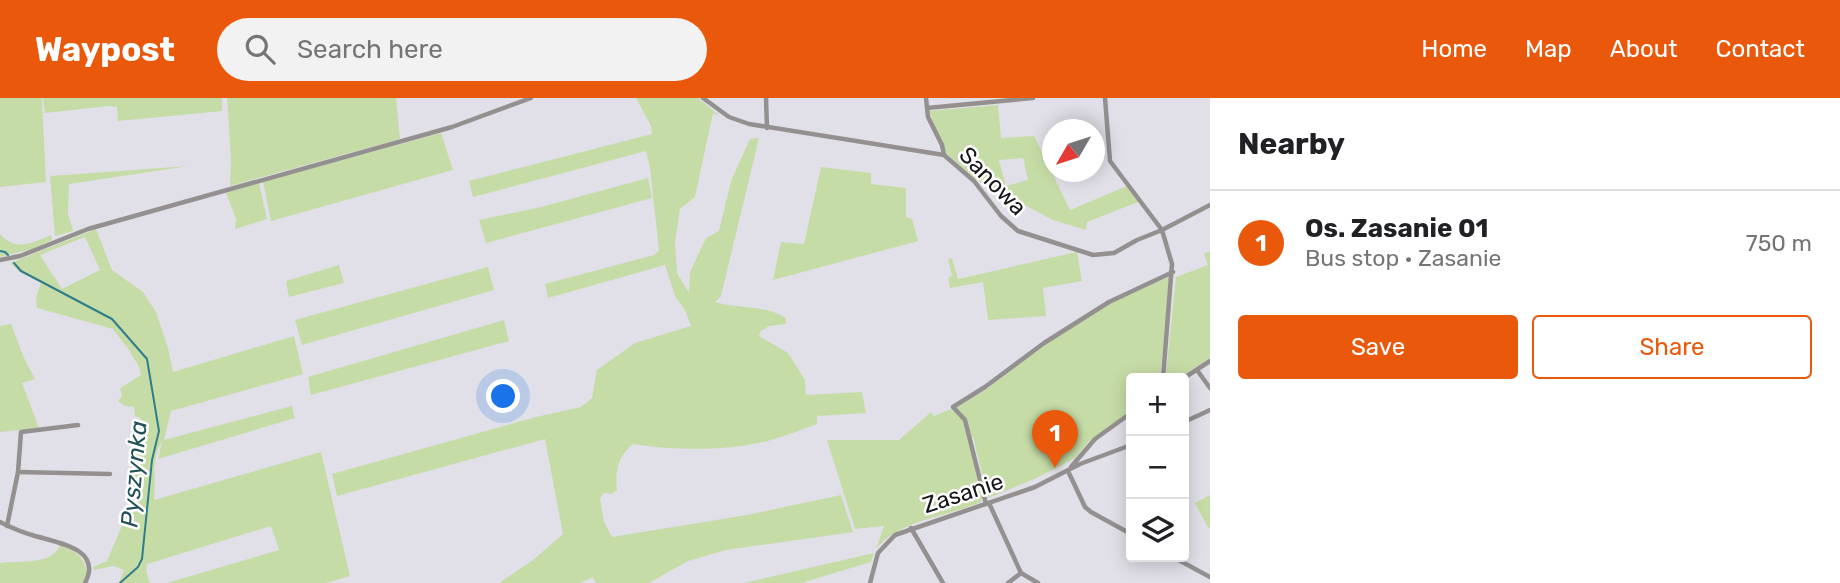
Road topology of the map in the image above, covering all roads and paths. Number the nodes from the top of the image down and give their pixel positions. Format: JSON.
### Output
{"nodes":[{"id":1,"x":531,"y":98,"type":"edge"},
{"id":2,"x":703,"y":98,"type":"edge"},
{"id":3,"x":766,"y":98,"type":"edge"},
{"id":4,"x":926,"y":98,"type":"edge"},
{"id":5,"x":1033,"y":98,"type":"edge"},
{"id":6,"x":1105,"y":98,"type":"edge"},
{"id":7,"x":928,"y":107,"type":"junction"},
{"id":8,"x":768,"y":128,"type":"junction"},
{"id":9,"x":944,"y":155,"type":"junction"},
{"id":10,"x":1210,"y":205,"type":"edge"},
{"id":11,"x":1163,"y":230,"type":"junction"},
{"id":12,"x":0,"y":260,"type":"edge"},
{"id":13,"x":1173,"y":272,"type":"junction"},
{"id":14,"x":1210,"y":361,"type":"edge"},
{"id":15,"x":1197,"y":370,"type":"junction"},
{"id":16,"x":1163,"y":373,"type":"edge"},
{"id":17,"x":1189,"y":375,"type":"edge"},
{"id":18,"x":1210,"y":388,"type":"edge"},
{"id":19,"x":1210,"y":410,"type":"edge"},
{"id":20,"x":1126,"y":417,"type":"edge"},
{"id":21,"x":1189,"y":420,"type":"edge"},
{"id":22,"x":78,"y":425,"type":"dead end"},
{"id":23,"x":1126,"y":447,"type":"edge"},
{"id":24,"x":1068,"y":471,"type":"junction"},
{"id":25,"x":18,"y":472,"type":"junction"},
{"id":26,"x":110,"y":474,"type":"dead end"},
{"id":27,"x":987,"y":504,"type":"junction"},
{"id":28,"x":0,"y":522,"type":"edge"},
{"id":29,"x":8,"y":526,"type":"junction"},
{"id":30,"x":911,"y":528,"type":"junction"},
{"id":31,"x":1126,"y":531,"type":"edge"},
{"id":32,"x":1182,"y":562,"type":"edge"},
{"id":33,"x":1021,"y":573,"type":"junction"},
{"id":34,"x":1210,"y":577,"type":"edge"},
{"id":35,"x":85,"y":583,"type":"edge"},
{"id":36,"x":870,"y":583,"type":"edge"},
{"id":37,"x":943,"y":583,"type":"edge"},
{"id":38,"x":1008,"y":583,"type":"edge"},
{"id":39,"x":1038,"y":583,"type":"edge"}],
"edges":[{"from":1,"to":12,"type":"street"},
{"from":2,"to":8,"type":"street","name":"Sanowa"},
{"from":3,"to":8,"type":"street"},
{"from":4,"to":7,"type":"street"},
{"from":5,"to":7,"type":"street"},
{"from":6,"to":11,"type":"street"},
{"from":7,"to":9,"type":"street"},
{"from":8,"to":9,"type":"street","name":"Sanowa"},
{"from":9,"to":11,"type":"street","name":"Sanowa"},
{"from":10,"to":11,"type":"street","name":"Sanowa"},
{"from":11,"to":13,"type":"street"},
{"from":13,"to":16,"type":"street"},
{"from":13,"to":27,"type":"street"},
{"from":14,"to":15,"type":"street"},
{"from":15,"to":17,"type":"street"},
{"from":15,"to":18,"type":"street"},
{"from":19,"to":21,"type":"street"},
{"from":20,"to":24,"type":"street"},
{"from":22,"to":25,"type":"street"},
{"from":23,"to":24,"type":"street","name":"Zasanie"},
{"from":24,"to":27,"type":"street","name":"Zasanie"},
{"from":24,"to":31,"type":"street"},
{"from":25,"to":26,"type":"street"},
{"from":25,"to":29,"type":"street"},
{"from":27,"to":30,"type":"street","name":"Zasanie"},
{"from":27,"to":33,"type":"street"},
{"from":28,"to":29,"type":"street"},
{"from":29,"to":35,"type":"street"},
{"from":30,"to":36,"type":"street","name":"Zasanie"},
{"from":30,"to":37,"type":"street"},
{"from":32,"to":34,"type":"street"},
{"from":33,"to":38,"type":"street"},
{"from":33,"to":39,"type":"street"}]}
